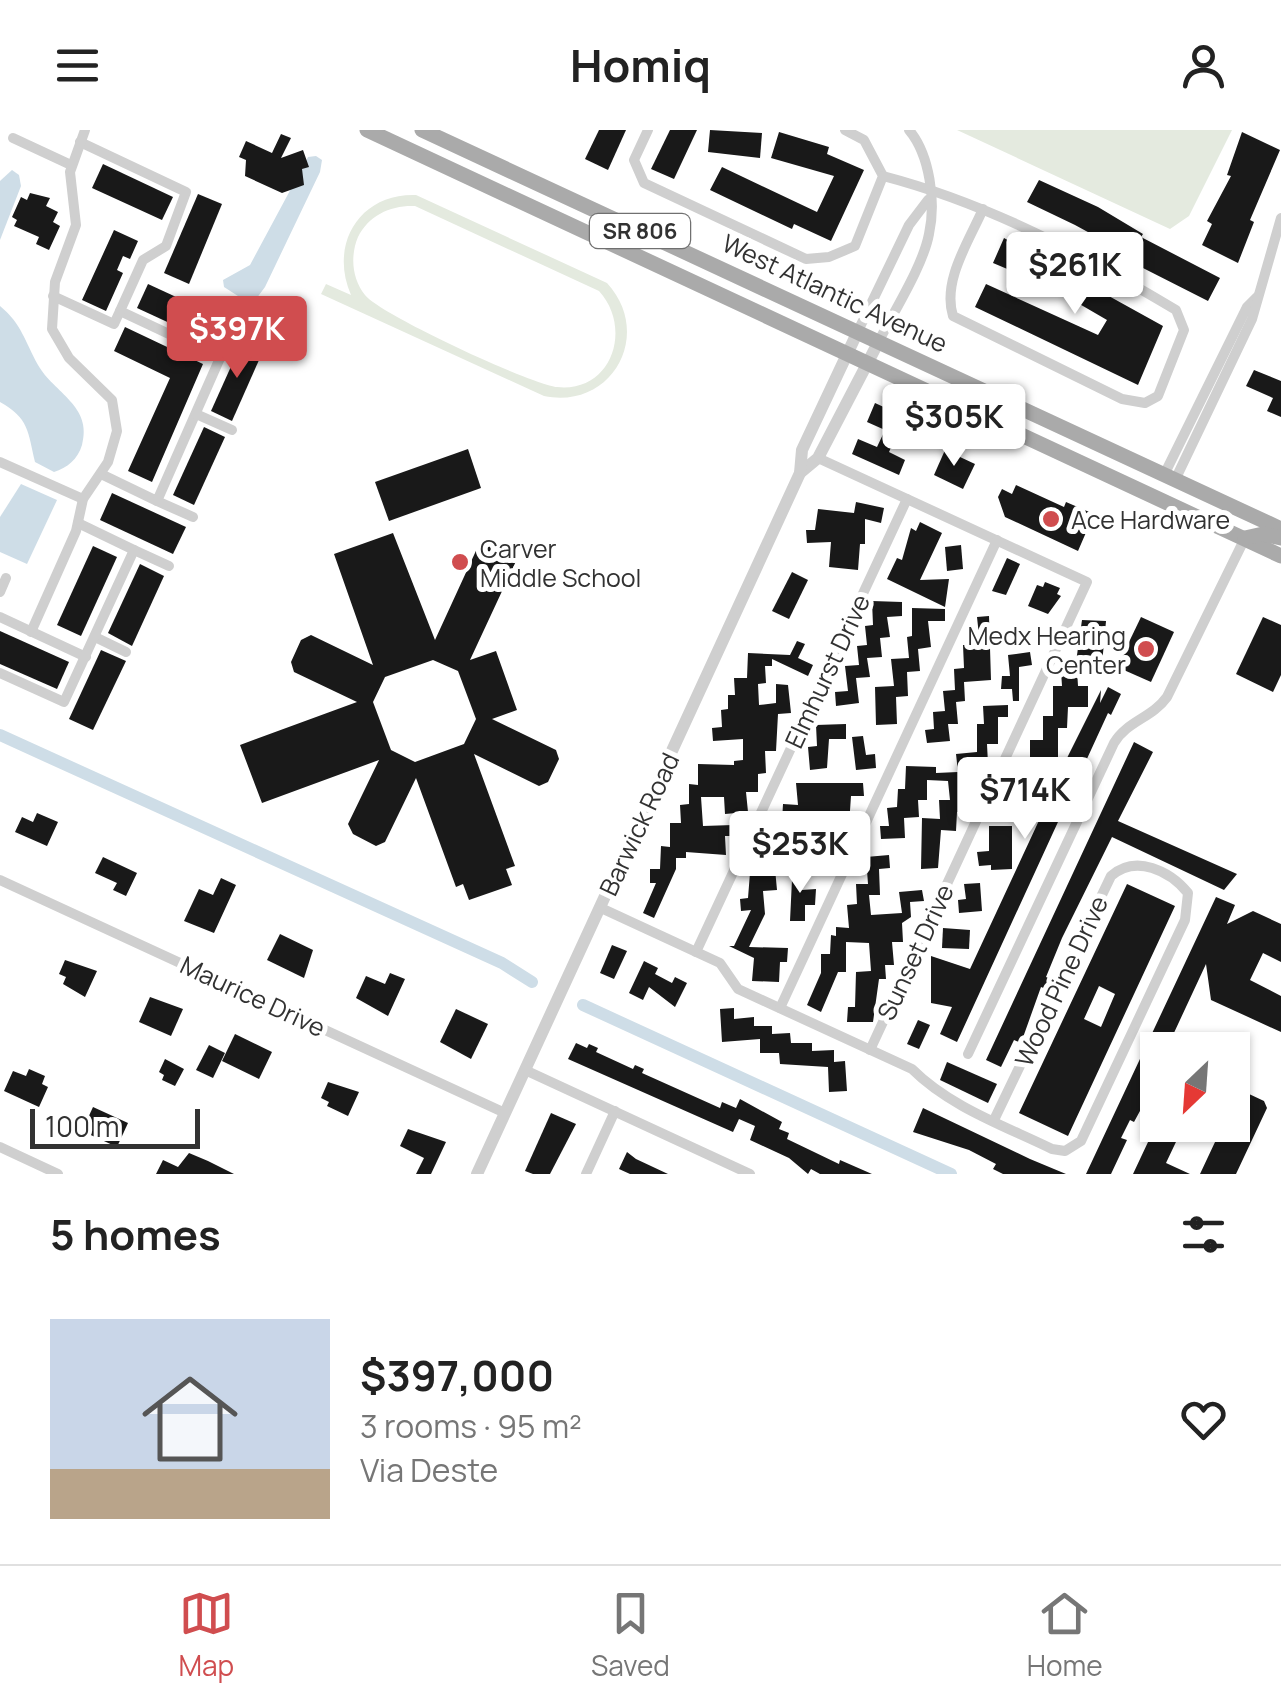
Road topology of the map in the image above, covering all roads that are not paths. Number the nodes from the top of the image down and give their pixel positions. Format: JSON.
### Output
{"nodes":[{"id":1,"x":367,"y":130,"type":"edge"},
{"id":2,"x":422,"y":130,"type":"edge"},
{"id":3,"x":648,"y":130,"type":"edge"},
{"id":4,"x":845,"y":130,"type":"edge"},
{"id":5,"x":909,"y":130,"type":"edge"},
{"id":6,"x":84,"y":133,"type":"edge"},
{"id":7,"x":13,"y":138,"type":"dead end"},
{"id":8,"x":71,"y":165,"type":"junction"},
{"id":9,"x":884,"y":176,"type":"junction"},
{"id":10,"x":929,"y":194,"type":"junction"},
{"id":11,"x":983,"y":209,"type":"junction"},
{"id":12,"x":1281,"y":218,"type":"edge"},
{"id":13,"x":53,"y":296,"type":"junction"},
{"id":14,"x":120,"y":311,"type":"junction"},
{"id":15,"x":234,"y":329,"type":"dead end"},
{"id":16,"x":858,"y":331,"type":"junction"},
{"id":17,"x":880,"y":341,"type":"junction"},
{"id":18,"x":848,"y":353,"type":"junction"},
{"id":19,"x":220,"y":358,"type":"junction"},
{"id":20,"x":865,"y":361,"type":"junction"},
{"id":21,"x":196,"y":414,"type":"junction"},
{"id":22,"x":232,"y":430,"type":"dead end"},
{"id":23,"x":818,"y":458,"type":"junction"},
{"id":24,"x":1,"y":464,"type":"edge"},
{"id":25,"x":800,"y":473,"type":"junction"},
{"id":26,"x":101,"y":474,"type":"junction"},
{"id":27,"x":1171,"y":476,"type":"junction"},
{"id":28,"x":908,"y":499,"type":"junction"},
{"id":29,"x":83,"y":500,"type":"junction"},
{"id":30,"x":157,"y":500,"type":"junction"},
{"id":31,"x":192,"y":517,"type":"dead end"},
{"id":32,"x":78,"y":524,"type":"junction"},
{"id":33,"x":1216,"y":524,"type":"junction"},
{"id":34,"x":1273,"y":525,"type":"edge"},
{"id":35,"x":1245,"y":538,"type":"junction"},
{"id":36,"x":1281,"y":538,"type":"edge"},
{"id":37,"x":998,"y":540,"type":"junction"},
{"id":38,"x":134,"y":550,"type":"junction"},
{"id":39,"x":1281,"y":556,"type":"edge"},
{"id":40,"x":169,"y":566,"type":"dead end"},
{"id":41,"x":6,"y":578,"type":"dead end"},
{"id":42,"x":0,"y":592,"type":"edge"},
{"id":43,"x":0,"y":618,"type":"edge"},
{"id":44,"x":32,"y":632,"type":"junction"},
{"id":45,"x":95,"y":637,"type":"junction"},
{"id":46,"x":126,"y":652,"type":"dead end"},
{"id":47,"x":86,"y":657,"type":"junction"},
{"id":48,"x":0,"y":673,"type":"edge"},
{"id":49,"x":0,"y":880,"type":"edge"},
{"id":50,"x":600,"y":908,"type":"junction"},
{"id":51,"x":696,"y":952,"type":"junction"},
{"id":52,"x":780,"y":1008,"type":"junction"},
{"id":53,"x":870,"y":1050,"type":"junction"},
{"id":54,"x":968,"y":1054,"type":"dead end"},
{"id":55,"x":525,"y":1070,"type":"junction"},
{"id":56,"x":615,"y":1111,"type":"junction"},
{"id":57,"x":506,"y":1112,"type":"junction"},
{"id":58,"x":994,"y":1120,"type":"junction"},
{"id":59,"x":0,"y":1148,"type":"edge"},
{"id":60,"x":58,"y":1174,"type":"edge"},
{"id":61,"x":477,"y":1174,"type":"edge"},
{"id":62,"x":586,"y":1174,"type":"edge"},
{"id":63,"x":750,"y":1174,"type":"edge"}],
"edges":[{"from":1,"to":18,"type":"main road","name":"West Atlantic Avenue","number":"SR 806"},
{"from":2,"to":16,"type":"main road","name":"West Atlantic Avenue","number":"SR 806"},
{"from":3,"to":9,"type":"street"},
{"from":4,"to":9,"type":"street"},
{"from":5,"to":10,"type":"street"},
{"from":6,"to":8,"type":"street"},
{"from":6,"to":14,"type":"street"},
{"from":7,"to":8,"type":"street"},
{"from":8,"to":13,"type":"street"},
{"from":9,"to":10,"type":"street"},
{"from":10,"to":11,"type":"street"},
{"from":10,"to":16,"type":"street"},
{"from":10,"to":17,"type":"street"},
{"from":11,"to":11,"type":"street"},
{"from":12,"to":27,"type":"street"},
{"from":13,"to":14,"type":"street"},
{"from":13,"to":26,"type":"street"},
{"from":14,"to":19,"type":"street"},
{"from":15,"to":19,"type":"street"},
{"from":16,"to":17,"type":"main road","name":"West Atlantic Avenue","number":"SR 806"},
{"from":16,"to":18,"type":"street","name":"Barwick Road"},
{"from":17,"to":20,"type":"street","name":"Barwick Road"},
{"from":17,"to":27,"type":"main road","name":"West Atlantic Avenue","number":"SR 806"},
{"from":18,"to":20,"type":"main road","name":"West Atlantic Avenue","number":"SR 806"},
{"from":18,"to":25,"type":"street","name":"Barwick Road"},
{"from":19,"to":21,"type":"street"},
{"from":20,"to":23,"type":"street","name":"Barwick Road"},
{"from":20,"to":33,"type":"main road","name":"West Atlantic Avenue","number":"SR 806"},
{"from":21,"to":22,"type":"street"},
{"from":21,"to":30,"type":"street"},
{"from":23,"to":25,"type":"street","name":"Barwick Road"},
{"from":23,"to":28,"type":"street"},
{"from":24,"to":29,"type":"street"},
{"from":25,"to":50,"type":"street","name":"Barwick Road"},
{"from":26,"to":29,"type":"street"},
{"from":26,"to":30,"type":"street"},
{"from":27,"to":34,"type":"main road","name":"West Atlantic Avenue","number":"SR 806"},
{"from":28,"to":37,"type":"street"},
{"from":28,"to":51,"type":"street","name":"Elmhurst Drive"},
{"from":29,"to":32,"type":"street"},
{"from":30,"to":31,"type":"street"},
{"from":32,"to":38,"type":"street"},
{"from":32,"to":44,"type":"street"},
{"from":33,"to":34,"type":"main road"},
{"from":33,"to":35,"type":"main road","name":"West Atlantic Avenue","number":"SR 806"},
{"from":35,"to":36,"type":"main road"},
{"from":35,"to":39,"type":"main road","name":"West Atlantic Avenue","number":"SR 806"},
{"from":35,"to":54,"type":"street"},
{"from":37,"to":52,"type":"street"},
{"from":37,"to":53,"type":"street","name":"Sunset Drive"},
{"from":38,"to":40,"type":"street"},
{"from":38,"to":45,"type":"street"},
{"from":41,"to":42,"type":"street"},
{"from":43,"to":44,"type":"street"},
{"from":44,"to":47,"type":"street"},
{"from":45,"to":46,"type":"street"},
{"from":45,"to":47,"type":"street"},
{"from":47,"to":48,"type":"street"},
{"from":49,"to":57,"type":"street","name":"Maurice Drive"},
{"from":50,"to":51,"type":"street","name":"Wood Pine Drive"},
{"from":50,"to":55,"type":"street","name":"Barwick Road"},
{"from":51,"to":52,"type":"street","name":"Wood Pine Drive"},
{"from":52,"to":53,"type":"street","name":"Wood Pine Drive"},
{"from":53,"to":58,"type":"street","name":"Wood Pine Drive"},
{"from":55,"to":56,"type":"street"},
{"from":55,"to":57,"type":"street","name":"Barwick Road"},
{"from":56,"to":62,"type":"street"},
{"from":56,"to":63,"type":"street"},
{"from":57,"to":61,"type":"street","name":"Barwick Road"},
{"from":58,"to":58,"type":"street","name":"Wood Pine Drive"},
{"from":59,"to":60,"type":"street"}]}
